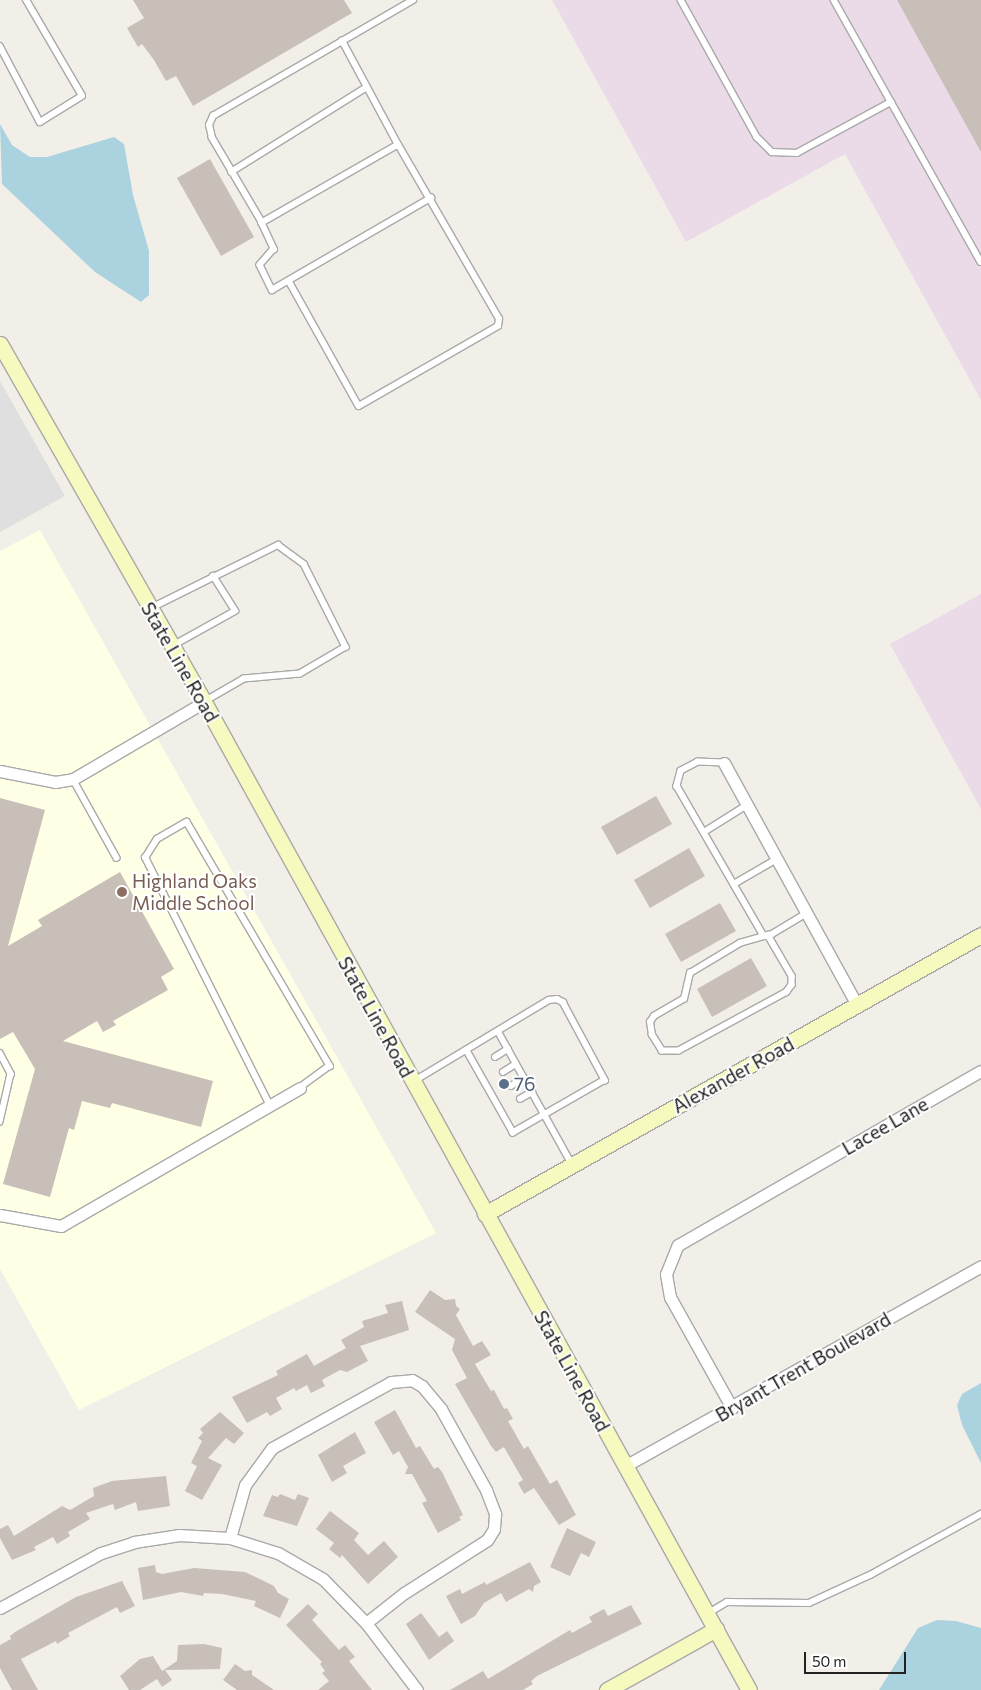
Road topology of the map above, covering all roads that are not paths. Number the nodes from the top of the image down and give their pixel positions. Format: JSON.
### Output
{"nodes":[{"id":1,"x":26,"y":0,"type":"edge"},
{"id":2,"x":413,"y":0,"type":"edge"},
{"id":3,"x":682,"y":0,"type":"edge"},
{"id":4,"x":834,"y":0,"type":"edge"},
{"id":5,"x":342,"y":41,"type":"junction"},
{"id":6,"x":0,"y":46,"type":"edge"},
{"id":7,"x":367,"y":87,"type":"junction"},
{"id":8,"x":891,"y":102,"type":"junction"},
{"id":9,"x":398,"y":145,"type":"junction"},
{"id":10,"x":230,"y":172,"type":"junction"},
{"id":11,"x":431,"y":198,"type":"junction"},
{"id":12,"x":262,"y":223,"type":"junction"},
{"id":13,"x":981,"y":262,"type":"edge"},
{"id":14,"x":288,"y":281,"type":"junction"},
{"id":15,"x":0,"y":344,"type":"edge"},
{"id":16,"x":213,"y":576,"type":"junction"},
{"id":17,"x":150,"y":608,"type":"junction"},
{"id":18,"x":172,"y":646,"type":"junction"},
{"id":19,"x":204,"y":702,"type":"junction"},
{"id":20,"x":724,"y":763,"type":"joint"},
{"id":21,"x":0,"y":771,"type":"edge"},
{"id":22,"x":73,"y":778,"type":"junction"},
{"id":23,"x":747,"y":805,"type":"junction"},
{"id":24,"x":704,"y":832,"type":"junction"},
{"id":25,"x":117,"y":858,"type":"dead end"},
{"id":26,"x":777,"y":859,"type":"junction"},
{"id":27,"x":734,"y":884,"type":"junction"},
{"id":28,"x":807,"y":913,"type":"junction"},
{"id":29,"x":981,"y":935,"type":"edge"},
{"id":30,"x":766,"y":936,"type":"junction"},
{"id":31,"x":857,"y":1005,"type":"junction"},
{"id":32,"x":498,"y":1031,"type":"junction"},
{"id":33,"x":508,"y":1049,"type":"junction"},
{"id":34,"x":466,"y":1050,"type":"junction"},
{"id":35,"x":0,"y":1053,"type":"edge"},
{"id":36,"x":495,"y":1058,"type":"dead end"},
{"id":37,"x":516,"y":1064,"type":"junction"},
{"id":38,"x":981,"y":1071,"type":"edge"},
{"id":39,"x":503,"y":1072,"type":"dead end"},
{"id":40,"x":524,"y":1078,"type":"junction"},
{"id":41,"x":412,"y":1082,"type":"junction"},
{"id":42,"x":511,"y":1086,"type":"dead end"},
{"id":43,"x":300,"y":1088,"type":"joint"},
{"id":44,"x":532,"y":1092,"type":"junction"},
{"id":45,"x":520,"y":1099,"type":"dead end"},
{"id":46,"x":270,"y":1106,"type":"junction"},
{"id":47,"x":507,"y":1107,"type":"dead end"},
{"id":48,"x":501,"y":1111,"type":"junction"},
{"id":49,"x":545,"y":1115,"type":"junction"},
{"id":50,"x":0,"y":1122,"type":"edge"},
{"id":51,"x":572,"y":1165,"type":"junction"},
{"id":52,"x":485,"y":1214,"type":"junction"},
{"id":53,"x":0,"y":1215,"type":"edge"},
{"id":54,"x":981,"y":1266,"type":"edge"},
{"id":55,"x":732,"y":1408,"type":"junction"},
{"id":56,"x":625,"y":1466,"type":"junction"},
{"id":57,"x":981,"y":1514,"type":"edge"},
{"id":58,"x":230,"y":1538,"type":"junction"},
{"id":59,"x":0,"y":1608,"type":"edge"},
{"id":60,"x":707,"y":1614,"type":"junction"},
{"id":61,"x":366,"y":1623,"type":"junction"},
{"id":62,"x":716,"y":1629,"type":"junction"},
{"id":63,"x":417,"y":1690,"type":"edge"},
{"id":64,"x":607,"y":1690,"type":"edge"},
{"id":65,"x":750,"y":1690,"type":"edge"}],
"edges":[{"from":1,"to":6,"type":"lane"},
{"from":2,"to":5,"type":"lane"},
{"from":3,"to":8,"type":"lane"},
{"from":4,"to":8,"type":"lane"},
{"from":5,"to":7,"type":"lane"},
{"from":5,"to":10,"type":"lane"},
{"from":7,"to":9,"type":"lane"},
{"from":7,"to":10,"type":"lane"},
{"from":8,"to":13,"type":"lane"},
{"from":9,"to":11,"type":"lane"},
{"from":9,"to":12,"type":"lane"},
{"from":10,"to":12,"type":"lane"},
{"from":11,"to":14,"type":"lane"},
{"from":11,"to":14,"type":"lane"},
{"from":12,"to":14,"type":"lane"},
{"from":15,"to":17,"type":"street","name":"State Line Road"},
{"from":16,"to":17,"type":"lane"},
{"from":16,"to":18,"type":"lane"},
{"from":16,"to":19,"type":"lane"},
{"from":17,"to":18,"type":"street","name":"State Line Road"},
{"from":18,"to":19,"type":"street","name":"State Line Road"},
{"from":19,"to":22,"type":"street"},
{"from":19,"to":41,"type":"street","name":"State Line Road"},
{"from":20,"to":23,"type":"street"},
{"from":20,"to":24,"type":"lane"},
{"from":21,"to":22,"type":"street"},
{"from":22,"to":25,"type":"lane"},
{"from":23,"to":24,"type":"lane"},
{"from":23,"to":26,"type":"street"},
{"from":24,"to":27,"type":"lane"},
{"from":26,"to":27,"type":"lane"},
{"from":26,"to":28,"type":"street"},
{"from":27,"to":30,"type":"lane"},
{"from":28,"to":30,"type":"lane"},
{"from":28,"to":31,"type":"street"},
{"from":29,"to":31,"type":"street","name":"Alexander Road"},
{"from":30,"to":30,"type":"lane"},
{"from":31,"to":51,"type":"street","name":"Alexander Road"},
{"from":32,"to":33,"type":"lane"},
{"from":32,"to":34,"type":"lane"},
{"from":32,"to":49,"type":"lane"},
{"from":33,"to":36,"type":"lane"},
{"from":33,"to":37,"type":"lane"},
{"from":34,"to":41,"type":"lane"},
{"from":34,"to":48,"type":"lane"},
{"from":35,"to":50,"type":"lane"},
{"from":37,"to":39,"type":"lane"},
{"from":37,"to":40,"type":"lane"},
{"from":38,"to":55,"type":"street","name":"Lacee Lane"},
{"from":40,"to":42,"type":"lane"},
{"from":40,"to":44,"type":"lane"},
{"from":41,"to":52,"type":"street","name":"State Line Road"},
{"from":43,"to":46,"type":"street"},
{"from":43,"to":46,"type":"lane"},
{"from":44,"to":45,"type":"lane"},
{"from":44,"to":49,"type":"lane"},
{"from":46,"to":53,"type":"street"},
{"from":47,"to":48,"type":"lane"},
{"from":48,"to":49,"type":"lane"},
{"from":49,"to":51,"type":"lane"},
{"from":51,"to":52,"type":"street","name":"Alexander Road"},
{"from":52,"to":56,"type":"street","name":"State Line Road"},
{"from":54,"to":55,"type":"street","name":"Bryant Trent Boulevard"},
{"from":55,"to":56,"type":"street","name":"Bryant Trent Boulevard"},
{"from":56,"to":60,"type":"street","name":"State Line Road"},
{"from":57,"to":60,"type":"lane"},
{"from":58,"to":59,"type":"street"},
{"from":58,"to":61,"type":"street"},
{"from":58,"to":61,"type":"street"},
{"from":60,"to":62,"type":"street","name":"State Line Road"},
{"from":61,"to":63,"type":"street"},
{"from":62,"to":64,"type":"street"},
{"from":62,"to":65,"type":"street","name":"State Line Road"}]}
